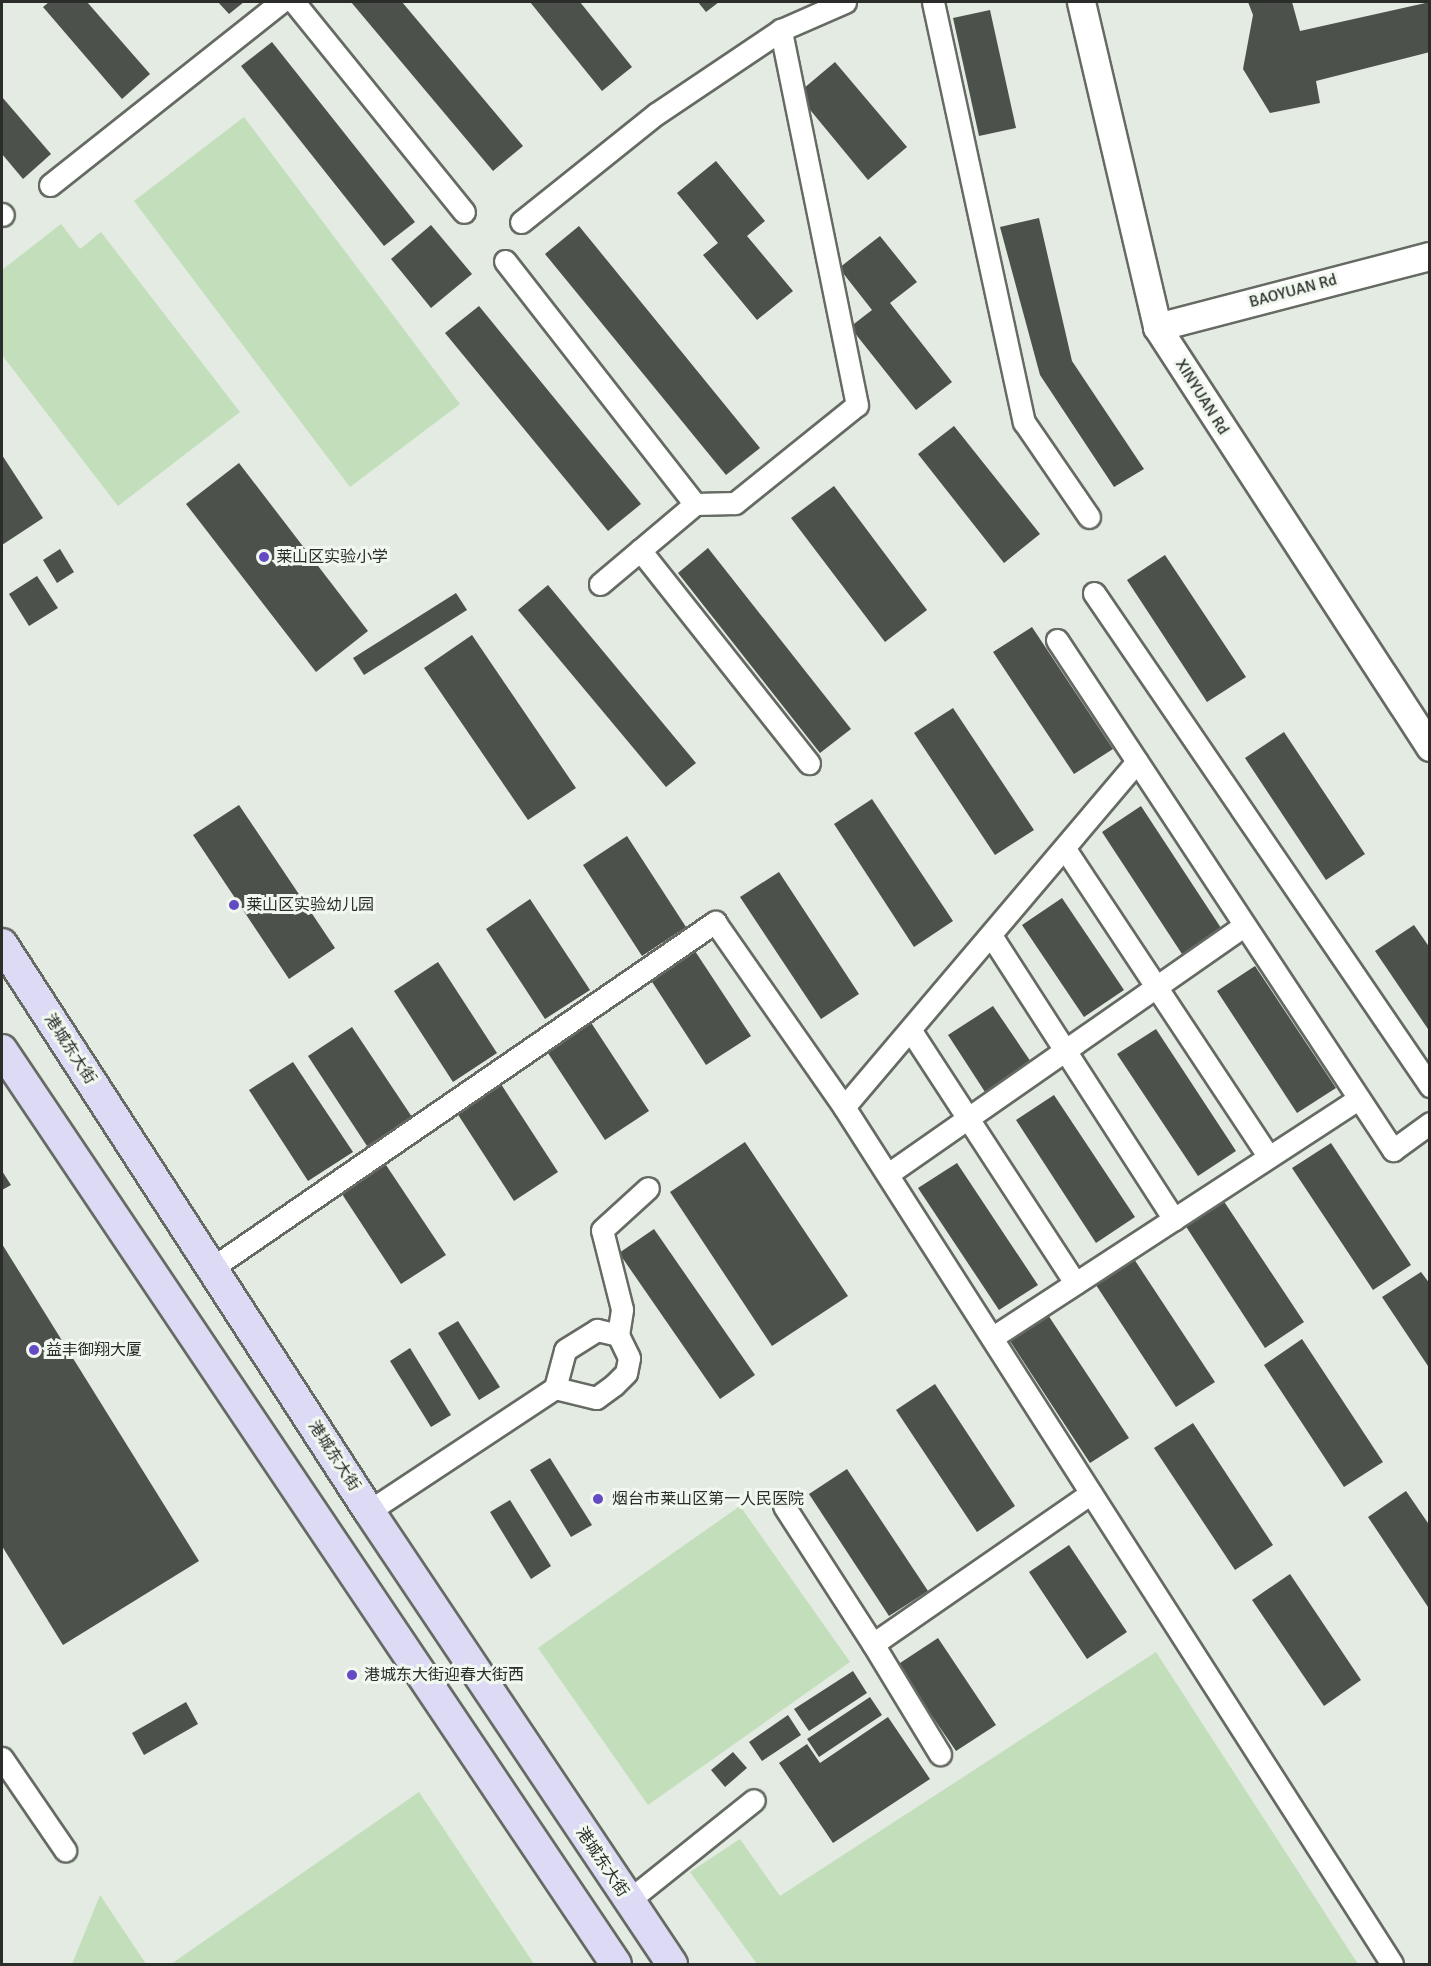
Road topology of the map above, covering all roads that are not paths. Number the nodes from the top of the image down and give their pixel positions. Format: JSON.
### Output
{"nodes":[{"id":1,"x":281,"y":2,"type":"edge"},
{"id":2,"x":294,"y":2,"type":"edge"},
{"id":3,"x":845,"y":2,"type":"edge"},
{"id":4,"x":933,"y":2,"type":"edge"},
{"id":5,"x":1081,"y":2,"type":"edge"},
{"id":6,"x":781,"y":30,"type":"junction"},
{"id":7,"x":50,"y":185,"type":"dead end"},
{"id":8,"x":464,"y":212,"type":"dead end"},
{"id":9,"x":520,"y":222,"type":"dead end"},
{"id":10,"x":1430,"y":256,"type":"edge"},
{"id":11,"x":505,"y":261,"type":"dead end"},
{"id":12,"x":1157,"y":327,"type":"junction"},
{"id":13,"x":695,"y":504,"type":"junction"},
{"id":14,"x":1089,"y":517,"type":"dead end"},
{"id":15,"x":640,"y":550,"type":"junction"},
{"id":16,"x":600,"y":584,"type":"dead end"},
{"id":17,"x":1094,"y":593,"type":"dead end"},
{"id":18,"x":1057,"y":640,"type":"dead end"},
{"id":19,"x":1430,"y":747,"type":"edge"},
{"id":20,"x":1137,"y":762,"type":"junction"},
{"id":21,"x":809,"y":763,"type":"dead end"},
{"id":22,"x":1065,"y":849,"type":"junction"},
{"id":23,"x":1244,"y":926,"type":"junction"},
{"id":24,"x":992,"y":937,"type":"junction"},
{"id":25,"x":2,"y":944,"type":"edge"},
{"id":26,"x":1160,"y":986,"type":"junction"},
{"id":27,"x":911,"y":1031,"type":"junction"},
{"id":28,"x":2,"y":1050,"type":"edge"},
{"id":29,"x":1066,"y":1053,"type":"junction"},
{"id":30,"x":1430,"y":1086,"type":"edge"},
{"id":31,"x":1356,"y":1100,"type":"junction"},
{"id":32,"x":844,"y":1107,"type":"junction"},
{"id":33,"x":969,"y":1118,"type":"junction"},
{"id":34,"x":1430,"y":1123,"type":"edge"},
{"id":35,"x":1269,"y":1157,"type":"junction"},
{"id":36,"x":888,"y":1174,"type":"junction"},
{"id":37,"x":648,"y":1188,"type":"dead end"},
{"id":38,"x":1174,"y":1219,"type":"junction"},
{"id":39,"x":213,"y":1268,"type":"junction"},
{"id":40,"x":1075,"y":1283,"type":"junction"},
{"id":41,"x":618,"y":1335,"type":"junction"},
{"id":42,"x":993,"y":1337,"type":"junction"},
{"id":43,"x":555,"y":1388,"type":"junction"},
{"id":44,"x":1091,"y":1493,"type":"junction"},
{"id":45,"x":784,"y":1506,"type":"dead end"},
{"id":46,"x":369,"y":1511,"type":"junction"},
{"id":47,"x":873,"y":1644,"type":"junction"},
{"id":48,"x":940,"y":1754,"type":"dead end"},
{"id":49,"x":2,"y":1758,"type":"edge"},
{"id":50,"x":754,"y":1800,"type":"dead end"},
{"id":51,"x":65,"y":1850,"type":"dead end"},
{"id":52,"x":628,"y":1901,"type":"junction"},
{"id":53,"x":616,"y":1965,"type":"edge"},
{"id":54,"x":672,"y":1965,"type":"edge"},
{"id":55,"x":1392,"y":1965,"type":"edge"}],
"edges":[{"from":1,"to":7,"type":"street"},
{"from":2,"to":8,"type":"street"},
{"from":3,"to":6,"type":"street"},
{"from":4,"to":14,"type":"street"},
{"from":5,"to":12,"type":"street","name":"XINYUAN Rd"},
{"from":6,"to":9,"type":"street"},
{"from":6,"to":13,"type":"street"},
{"from":10,"to":12,"type":"street","name":"BAOYUAN Rd"},
{"from":11,"to":13,"type":"street"},
{"from":12,"to":19,"type":"street","name":"XINYUAN Rd"},
{"from":13,"to":15,"type":"street"},
{"from":15,"to":16,"type":"street"},
{"from":15,"to":21,"type":"street"},
{"from":17,"to":30,"type":"street"},
{"from":18,"to":20,"type":"street"},
{"from":20,"to":22,"type":"street"},
{"from":20,"to":23,"type":"street"},
{"from":22,"to":24,"type":"street"},
{"from":22,"to":26,"type":"street"},
{"from":23,"to":26,"type":"street"},
{"from":23,"to":31,"type":"street"},
{"from":24,"to":27,"type":"street"},
{"from":24,"to":29,"type":"street"},
{"from":25,"to":39,"type":"main road","name":"港城东大街"},
{"from":26,"to":29,"type":"street"},
{"from":26,"to":35,"type":"street"},
{"from":27,"to":32,"type":"street"},
{"from":27,"to":33,"type":"street"},
{"from":28,"to":53,"type":"main road"},
{"from":29,"to":33,"type":"street"},
{"from":29,"to":38,"type":"street"},
{"from":31,"to":34,"type":"street"},
{"from":31,"to":35,"type":"street"},
{"from":32,"to":36,"type":"street"},
{"from":32,"to":39,"type":"street"},
{"from":33,"to":36,"type":"street"},
{"from":33,"to":40,"type":"street"},
{"from":35,"to":38,"type":"street"},
{"from":36,"to":42,"type":"street"},
{"from":37,"to":41,"type":"street"},
{"from":38,"to":40,"type":"street"},
{"from":39,"to":46,"type":"main road","name":"港城东大街"},
{"from":40,"to":42,"type":"street"},
{"from":41,"to":43,"type":"street"},
{"from":41,"to":43,"type":"street"},
{"from":42,"to":44,"type":"street"},
{"from":43,"to":46,"type":"street"},
{"from":44,"to":47,"type":"street"},
{"from":44,"to":55,"type":"street"},
{"from":45,"to":47,"type":"street"},
{"from":46,"to":52,"type":"main road","name":"港城东大街"},
{"from":47,"to":48,"type":"street"},
{"from":49,"to":51,"type":"street"},
{"from":50,"to":52,"type":"street"},
{"from":52,"to":54,"type":"main road","name":"港城东大街"}]}
